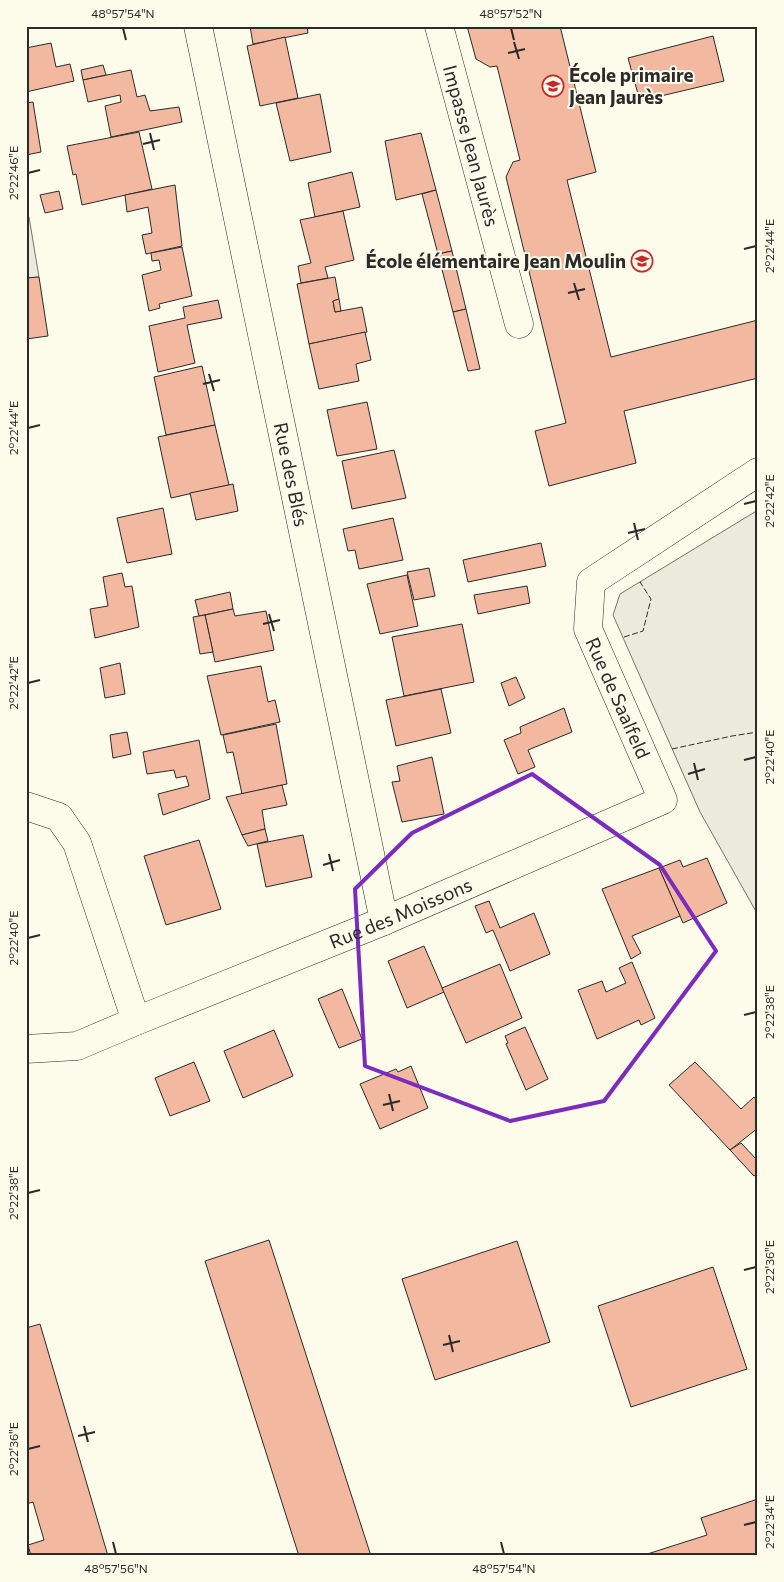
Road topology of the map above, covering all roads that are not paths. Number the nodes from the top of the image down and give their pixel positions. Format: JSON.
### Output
{"nodes":[{"id":1,"x":198,"y":26,"type":"edge"},
{"id":2,"x":439,"y":26,"type":"edge"},
{"id":3,"x":519,"y":324,"type":"dead end"},
{"id":4,"x":758,"y":472,"type":"edge"},
{"id":5,"x":663,"y":800,"type":"joint"},
{"id":6,"x":26,"y":806,"type":"edge"},
{"id":7,"x":384,"y":921,"type":"junction"},
{"id":8,"x":136,"y":1021,"type":"junction"},
{"id":9,"x":26,"y":1049,"type":"edge"}],
"edges":[{"from":1,"to":7,"type":"street","name":"Rue des Blés"},
{"from":2,"to":3,"type":"street","name":"Impasse Jean Jaurès"},
{"from":4,"to":5,"type":"street","name":"Rue de Saalfeld"},
{"from":5,"to":7,"type":"street","name":"Rue des Moissons"},
{"from":6,"to":8,"type":"street"},
{"from":7,"to":8,"type":"street","name":"Rue des Moissons"},
{"from":8,"to":9,"type":"street","name":"Rue des Moissons"}]}
